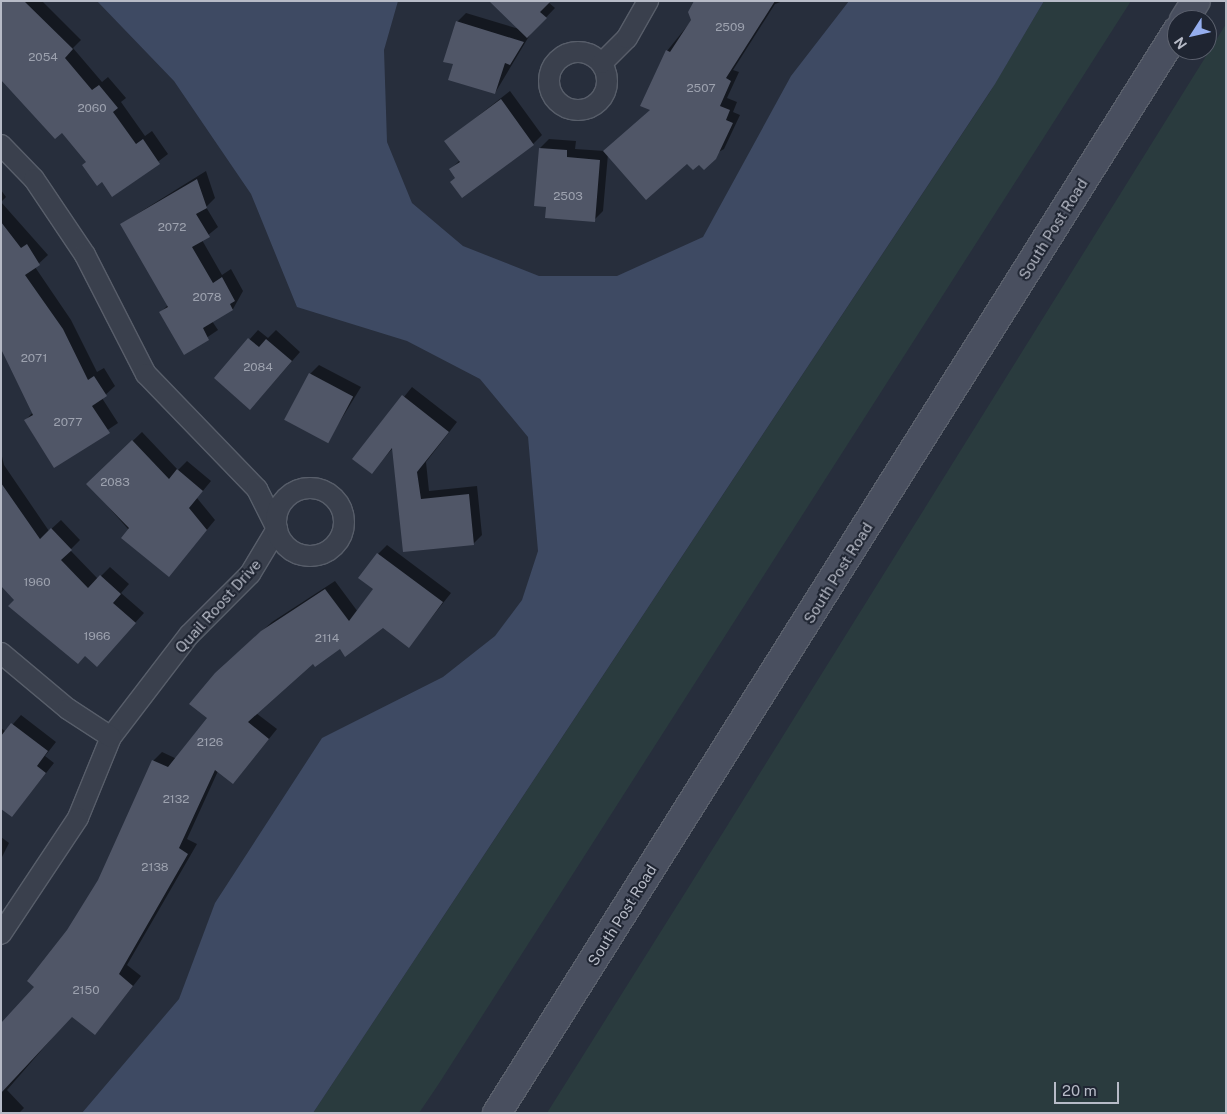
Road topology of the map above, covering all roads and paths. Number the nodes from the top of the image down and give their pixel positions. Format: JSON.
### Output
{"nodes":[{"id":1,"x":648,"y":1,"type":"edge"},
{"id":2,"x":1167,"y":47,"type":"edge"},
{"id":3,"x":602,"y":63,"type":"dead end"},
{"id":4,"x":1,"y":145,"type":"edge"},
{"id":5,"x":1,"y":652,"type":"edge"},
{"id":6,"x":111,"y":737,"type":"junction"},
{"id":7,"x":1,"y":934,"type":"edge"},
{"id":8,"x":497,"y":1113,"type":"edge"}],
"edges":[{"from":1,"to":3,"type":"street"},
{"from":2,"to":8,"type":"street","name":"South Post Road"},
{"from":4,"to":6,"type":"street","name":"Quail Roost Drive"},
{"from":5,"to":6,"type":"street"},
{"from":6,"to":7,"type":"street","name":"Quail Roost Drive"}]}
